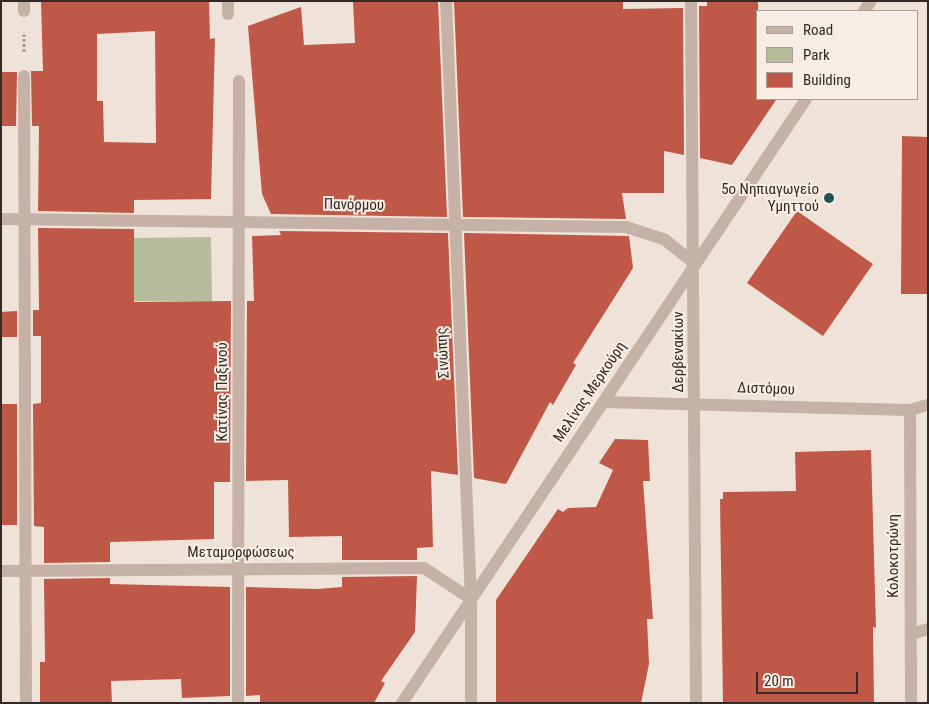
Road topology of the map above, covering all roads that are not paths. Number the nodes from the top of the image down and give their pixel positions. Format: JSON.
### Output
{"nodes":[{"id":1,"x":446,"y":1,"type":"edge"},
{"id":2,"x":691,"y":1,"type":"edge"},
{"id":3,"x":24,"y":76,"type":"road end"},
{"id":4,"x":239,"y":81,"type":"dead end"},
{"id":5,"x":805,"y":100,"type":"edge"},
{"id":6,"x":1,"y":219,"type":"edge"},
{"id":7,"x":25,"y":220,"type":"junction"},
{"id":8,"x":240,"y":220,"type":"junction"},
{"id":9,"x":453,"y":223,"type":"junction"},
{"id":10,"x":695,"y":264,"type":"junction"},
{"id":11,"x":603,"y":402,"type":"junction"},
{"id":12,"x":696,"y":402,"type":"junction"},
{"id":13,"x":928,"y":405,"type":"edge"},
{"id":14,"x":910,"y":410,"type":"junction"},
{"id":15,"x":237,"y":568,"type":"junction"},
{"id":16,"x":26,"y":571,"type":"junction"},
{"id":17,"x":1,"y":572,"type":"edge"},
{"id":18,"x":471,"y":599,"type":"junction"},
{"id":19,"x":928,"y":629,"type":"edge"},
{"id":20,"x":911,"y":634,"type":"junction"},
{"id":21,"x":26,"y":703,"type":"edge"},
{"id":22,"x":238,"y":703,"type":"edge"},
{"id":23,"x":402,"y":703,"type":"edge"},
{"id":24,"x":471,"y":703,"type":"edge"},
{"id":25,"x":696,"y":703,"type":"edge"},
{"id":26,"x":911,"y":703,"type":"edge"}],
"edges":[{"from":1,"to":9,"type":"street","name":"Σινώπης"},
{"from":2,"to":10,"type":"street","name":"Δερβενακίων"},
{"from":3,"to":7,"type":"street"},
{"from":4,"to":8,"type":"street","name":"Κατίνας Παξινού"},
{"from":5,"to":10,"type":"street","name":"Μελίνας Μερκούρη"},
{"from":6,"to":7,"type":"street","name":"Πανόρμου"},
{"from":7,"to":8,"type":"street","name":"Πανόρμου"},
{"from":7,"to":16,"type":"street"},
{"from":8,"to":9,"type":"street","name":"Πανόρμου"},
{"from":8,"to":15,"type":"street","name":"Κατίνας Παξινού"},
{"from":9,"to":10,"type":"street","name":"Πανόρμου"},
{"from":9,"to":18,"type":"street","name":"Σινώπης"},
{"from":10,"to":11,"type":"street","name":"Μελίνας Μερκούρη"},
{"from":10,"to":12,"type":"street","name":"Δερβενακίων"},
{"from":11,"to":12,"type":"street","name":"Διστόμου"},
{"from":11,"to":18,"type":"street","name":"Μελίνας Μερκούρη"},
{"from":12,"to":14,"type":"street","name":"Διστόμου"},
{"from":12,"to":25,"type":"street","name":"Δερβενακίων"},
{"from":13,"to":14,"type":"street","name":"Διστόμου"},
{"from":14,"to":20,"type":"street","name":"Κολοκοτρώνη"},
{"from":15,"to":16,"type":"street","name":"Μεταμορφώσεως"},
{"from":15,"to":18,"type":"street","name":"Μεταμορφώσεως"},
{"from":15,"to":22,"type":"street","name":"Κατίνας Παξινού"},
{"from":16,"to":17,"type":"street","name":"Μεταμορφώσεως"},
{"from":16,"to":21,"type":"street"},
{"from":18,"to":23,"type":"street","name":"Μελίνας Μερκούρη"},
{"from":18,"to":24,"type":"street","name":"Σινώπης"},
{"from":19,"to":20,"type":"street"},
{"from":20,"to":26,"type":"street","name":"Κολοκοτρώνη"}]}
